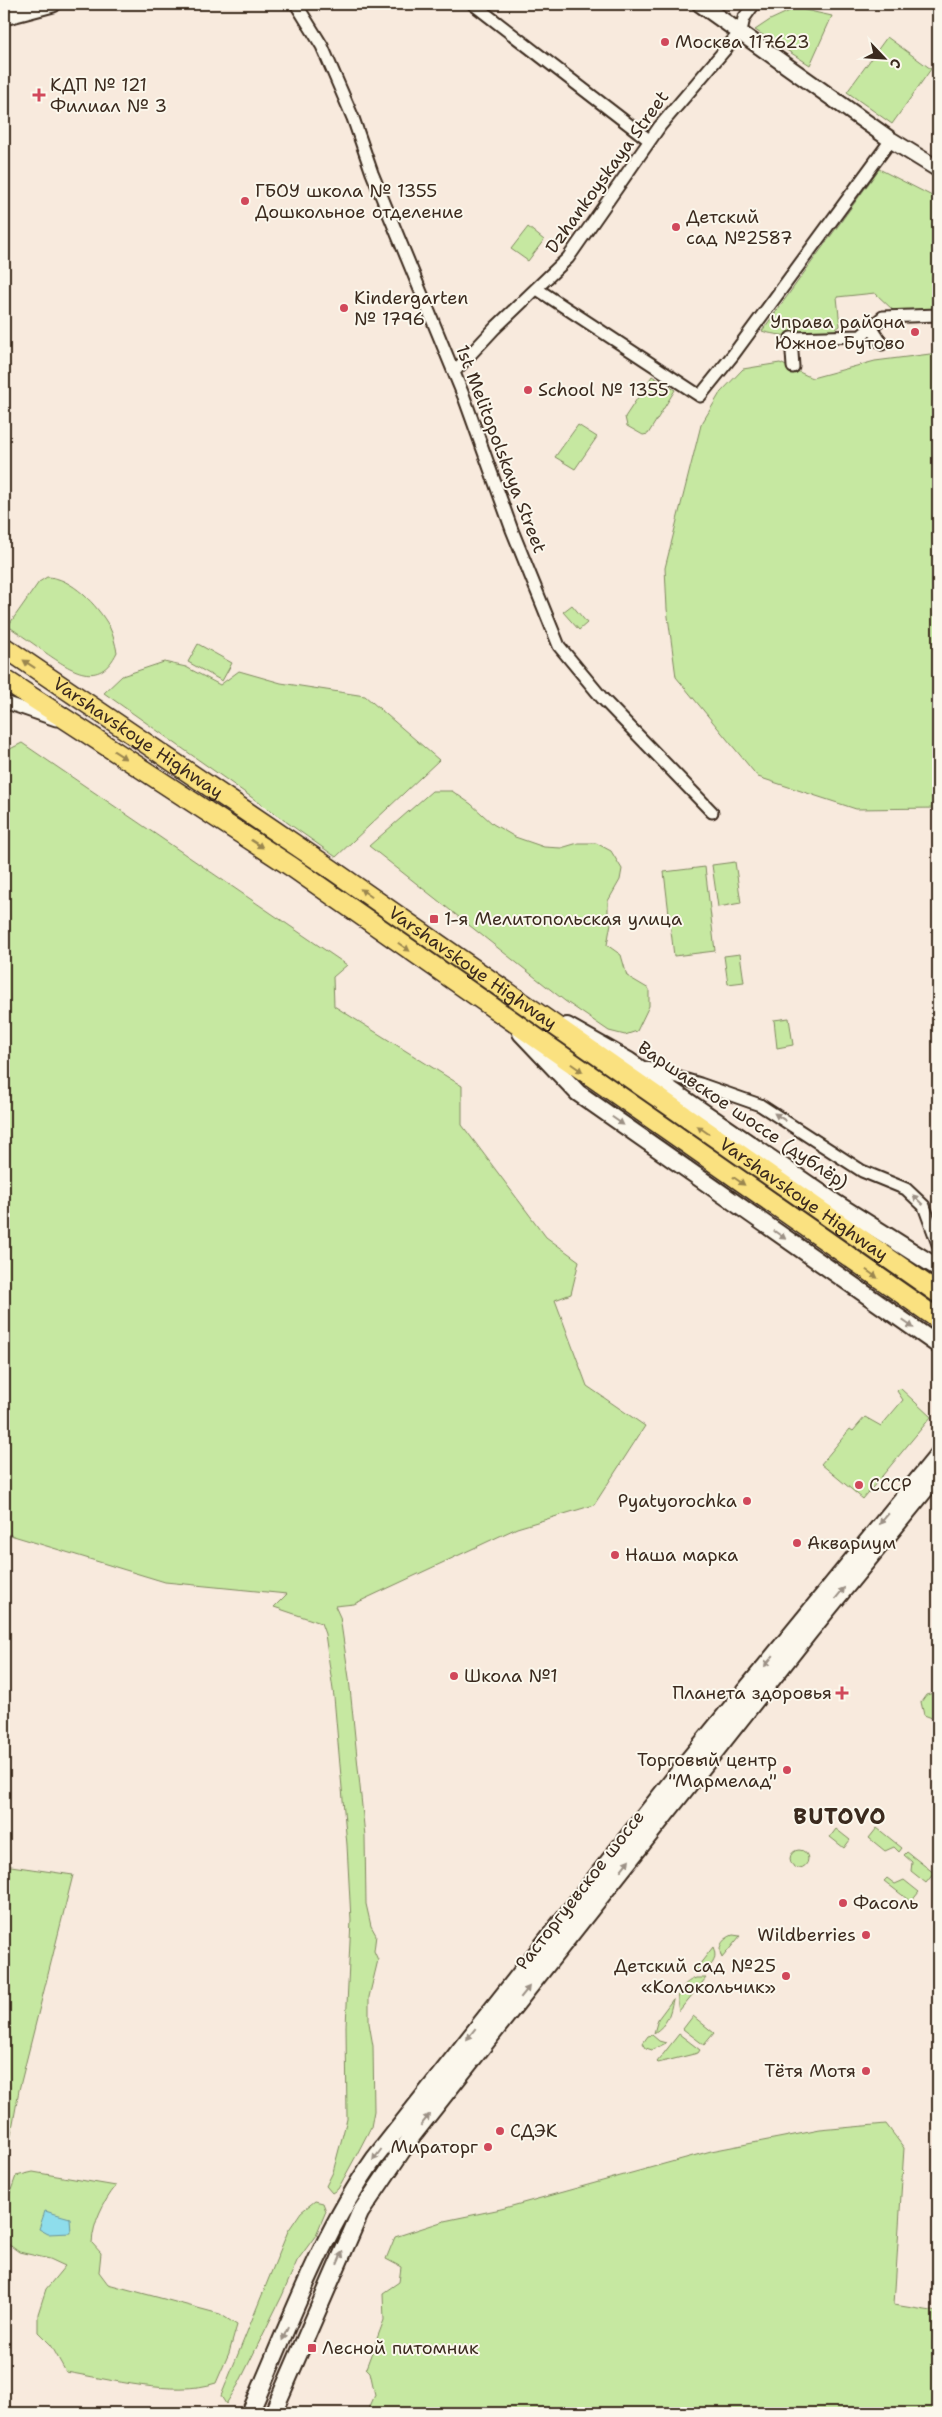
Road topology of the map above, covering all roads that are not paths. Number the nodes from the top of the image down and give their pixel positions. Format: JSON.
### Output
{"nodes":[{"id":1,"x":53,"y":4,"type":"edge"},
{"id":2,"x":296,"y":4,"type":"edge"},
{"id":3,"x":474,"y":4,"type":"edge"},
{"id":4,"x":700,"y":4,"type":"edge"},
{"id":5,"x":754,"y":4,"type":"edge"},
{"id":6,"x":4,"y":17,"type":"edge"},
{"id":7,"x":741,"y":31,"type":"junction"},
{"id":8,"x":649,"y":140,"type":"junction"},
{"id":9,"x":891,"y":140,"type":"junction"},
{"id":10,"x":938,"y":169,"type":"edge"},
{"id":11,"x":537,"y":289,"type":"junction"},
{"id":12,"x":938,"y":315,"type":"edge"},
{"id":13,"x":872,"y":327,"type":"junction"},
{"id":14,"x":882,"y":344,"type":"dead end"},
{"id":15,"x":792,"y":367,"type":"dead end"},
{"id":16,"x":454,"y":372,"type":"junction"},
{"id":17,"x":4,"y":647,"type":"edge"},
{"id":18,"x":4,"y":679,"type":"edge"},
{"id":19,"x":4,"y":702,"type":"edge"},
{"id":20,"x":80,"y":729,"type":"junction"},
{"id":21,"x":712,"y":812,"type":"dead end"},
{"id":22,"x":521,"y":1002,"type":"junction"},
{"id":23,"x":508,"y":1020,"type":"junction"},
{"id":24,"x":629,"y":1061,"type":"junction"},
{"id":25,"x":938,"y":1244,"type":"edge"},
{"id":26,"x":938,"y":1268,"type":"edge"},
{"id":27,"x":938,"y":1293,"type":"edge"},
{"id":28,"x":938,"y":1320,"type":"edge"},
{"id":29,"x":938,"y":1345,"type":"edge"},
{"id":30,"x":938,"y":1455,"type":"edge"},
{"id":31,"x":938,"y":1474,"type":"edge"},
{"id":32,"x":250,"y":2413,"type":"edge"},
{"id":33,"x":273,"y":2413,"type":"edge"}],
"edges":[{"from":1,"to":6,"type":"street"},
{"from":2,"to":16,"type":"street","name":"1st Melitopolskaya Street"},
{"from":3,"to":8,"type":"street"},
{"from":4,"to":7,"type":"street"},
{"from":5,"to":7,"type":"street","name":"Dzhankoyskaya Street"},
{"from":7,"to":8,"type":"street","name":"Dzhankoyskaya Street"},
{"from":7,"to":9,"type":"street"},
{"from":8,"to":11,"type":"street","name":"Dzhankoyskaya Street"},
{"from":9,"to":10,"type":"street"},
{"from":9,"to":11,"type":"street"},
{"from":11,"to":16,"type":"street","name":"Dzhankoyskaya Street"},
{"from":12,"to":13,"type":"street"},
{"from":13,"to":14,"type":"street"},
{"from":13,"to":15,"type":"street"},
{"from":16,"to":21,"type":"street","name":"1st Melitopolskaya Street"},
{"from":22,"to":17,"type":"main road","name":"Varshavskoye Highway","one_way":true},
{"from":18,"to":20,"type":"main road","name":"Varshavskoye Highway"},
{"from":19,"to":20,"type":"street"},
{"from":20,"to":23,"type":"main road","name":"Varshavskoye Highway","one_way":true},
{"from":22,"to":24,"type":"main road","name":"Варшавское шоссе (дублёр)"},
{"from":27,"to":22,"type":"main road","name":"Varshavskoye Highway","one_way":true},
{"from":23,"to":28,"type":"main road","name":"Varshavskoye Highway","one_way":true},
{"from":23,"to":29,"type":"main road","one_way":true},
{"from":25,"to":24,"type":"street","one_way":true},
{"from":24,"to":26,"type":"main road","name":"Варшавское шоссе (дублёр)"},
{"from":30,"to":32,"type":"main road","name":"Расторгуевское шоссе","one_way":true},
{"from":33,"to":31,"type":"main road","name":"Расторгуевское шоссе","one_way":true}]}
